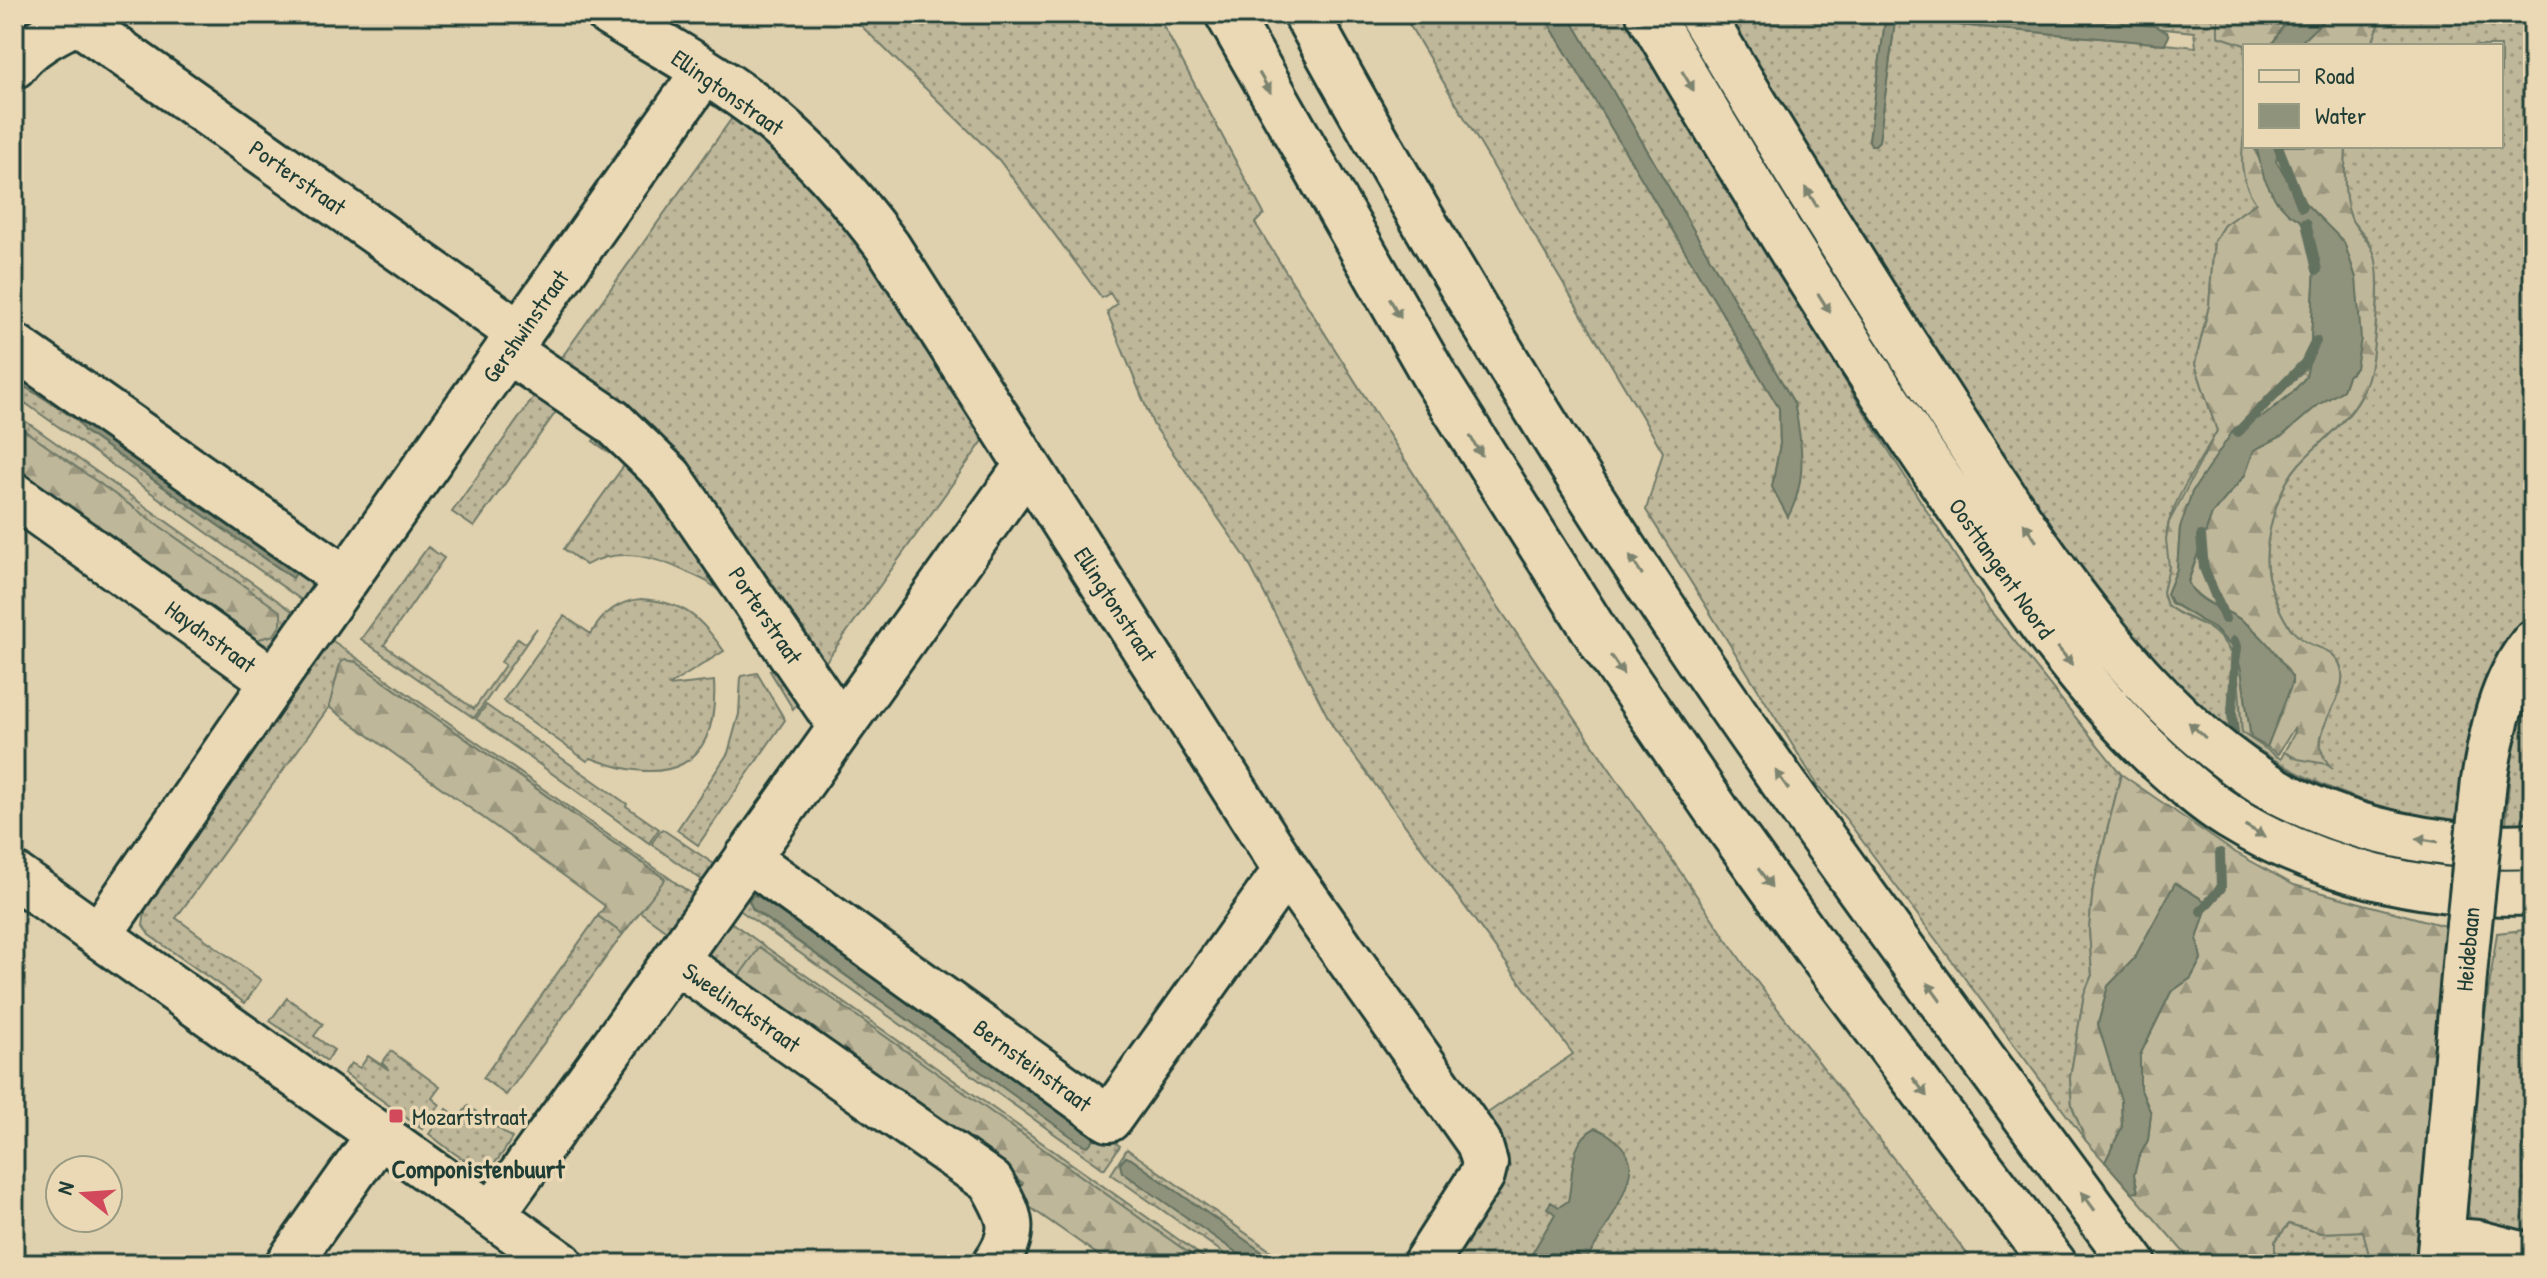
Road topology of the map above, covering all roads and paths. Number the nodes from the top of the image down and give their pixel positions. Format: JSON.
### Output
{"nodes":[{"id":1,"x":609,"y":14,"type":"edge"},
{"id":2,"x":1228,"y":14,"type":"edge"},
{"id":3,"x":1306,"y":14,"type":"edge"},
{"id":4,"x":1649,"y":14,"type":"edge"},
{"id":5,"x":1701,"y":14,"type":"edge"},
{"id":6,"x":84,"y":18,"type":"edge"},
{"id":7,"x":14,"y":66,"type":"edge"},
{"id":8,"x":704,"y":72,"type":"junction"},
{"id":9,"x":514,"y":342,"type":"junction"},
{"id":10,"x":14,"y":346,"type":"edge"},
{"id":11,"x":1027,"y":466,"type":"junction"},
{"id":12,"x":14,"y":495,"type":"edge"},
{"id":13,"x":346,"y":579,"type":"junction"},
{"id":14,"x":2533,"y":643,"type":"edge"},
{"id":15,"x":274,"y":681,"type":"junction"},
{"id":16,"x":841,"y":727,"type":"junction"},
{"id":17,"x":2533,"y":846,"type":"edge"},
{"id":18,"x":747,"y":858,"type":"junction"},
{"id":19,"x":1286,"y":870,"type":"junction"},
{"id":20,"x":14,"y":875,"type":"edge"},
{"id":21,"x":2533,"y":892,"type":"edge"},
{"id":22,"x":99,"y":935,"type":"junction"},
{"id":23,"x":675,"y":960,"type":"junction"},
{"id":24,"x":379,"y":1135,"type":"junction"},
{"id":25,"x":492,"y":1215,"type":"junction"},
{"id":26,"x":2440,"y":1252,"type":"edge"},
{"id":27,"x":2533,"y":1257,"type":"edge"},
{"id":28,"x":288,"y":1264,"type":"edge"},
{"id":29,"x":561,"y":1264,"type":"edge"},
{"id":30,"x":995,"y":1264,"type":"edge"},
{"id":31,"x":1425,"y":1264,"type":"edge"},
{"id":32,"x":2054,"y":1264,"type":"edge"},
{"id":33,"x":2134,"y":1264,"type":"edge"}],
"edges":[{"from":1,"to":8,"type":"main road","name":"Ellingtonstraat"},
{"from":2,"to":32,"type":"main road","one_way":true},
{"from":33,"to":3,"type":"main road","one_way":true},
{"from":4,"to":21,"type":"main road","name":"Oosttangent Noord","one_way":true},
{"from":17,"to":5,"type":"main road","name":"Oosttangent Noord","one_way":true},
{"from":6,"to":7,"type":"main road"},
{"from":6,"to":9,"type":"main road","name":"Porterstraat"},
{"from":8,"to":9,"type":"main road","name":"Gershwinstraat"},
{"from":8,"to":11,"type":"main road","name":"Ellingtonstraat"},
{"from":9,"to":13,"type":"main road","name":"Gershwinstraat"},
{"from":9,"to":16,"type":"main road","name":"Porterstraat"},
{"from":10,"to":13,"type":"main road"},
{"from":11,"to":16,"type":"main road"},
{"from":11,"to":19,"type":"main road","name":"Ellingtonstraat"},
{"from":12,"to":15,"type":"main road","name":"Haydnstraat"},
{"from":13,"to":15,"type":"main road","name":"Gershwinstraat"},
{"from":14,"to":26,"type":"main road","name":"Heidebaan","bridge":true},
{"from":15,"to":22,"type":"main road","name":"Haydnstraat"},
{"from":16,"to":18,"type":"main road"},
{"from":18,"to":19,"type":"main road","name":"Bernsteinstraat"},
{"from":18,"to":23,"type":"main road"},
{"from":19,"to":31,"type":"main road","name":"Ellingtonstraat"},
{"from":20,"to":22,"type":"main road"},
{"from":22,"to":24,"type":"main road"},
{"from":23,"to":25,"type":"main road","name":"Sweelinckstraat"},
{"from":23,"to":30,"type":"main road","name":"Sweelinckstraat"},
{"from":24,"to":25,"type":"main road"},
{"from":24,"to":28,"type":"main road"},
{"from":25,"to":29,"type":"main road"},
{"from":26,"to":27,"type":"main road"}]}
